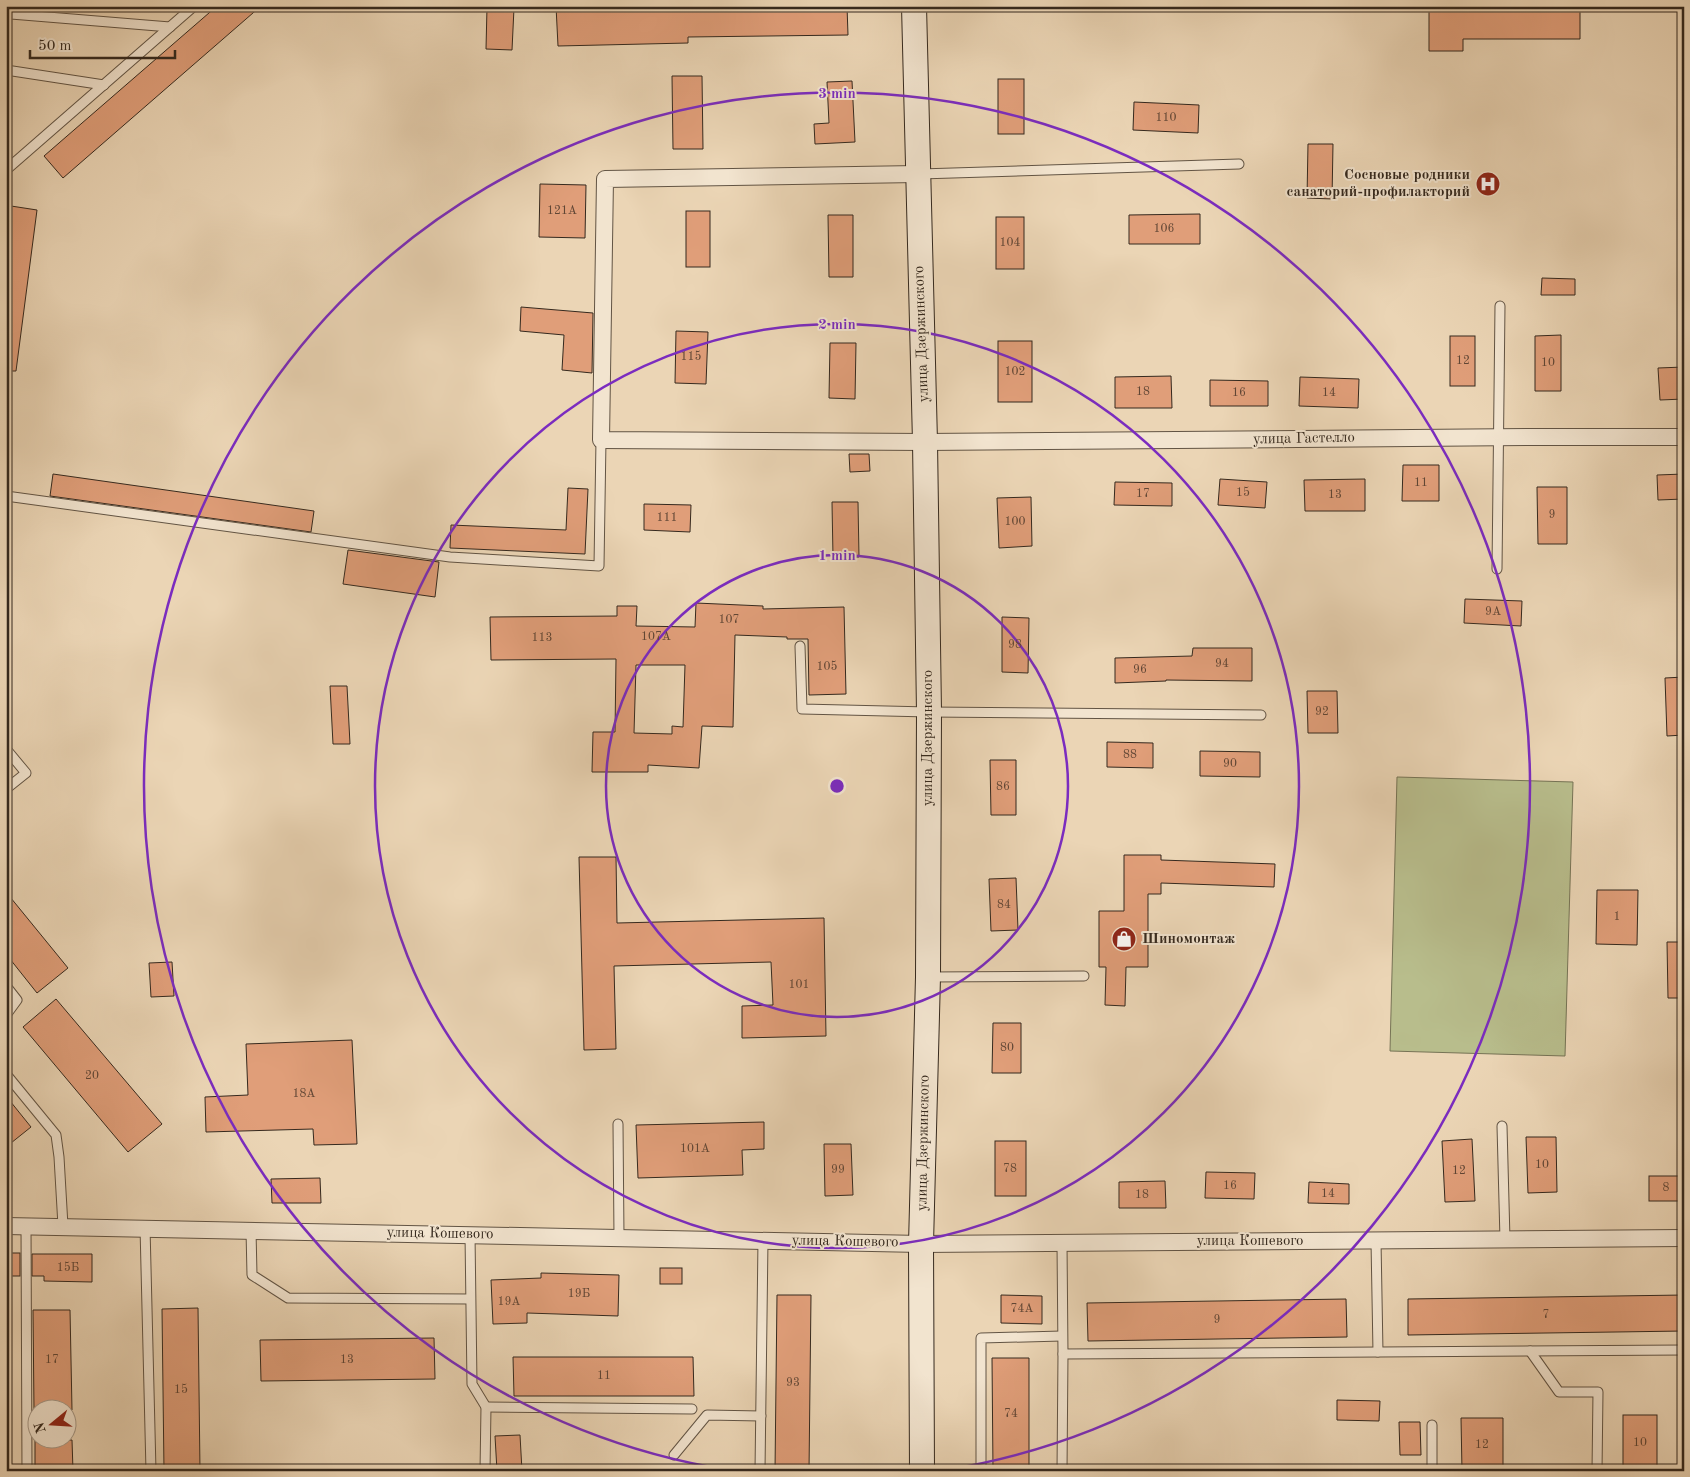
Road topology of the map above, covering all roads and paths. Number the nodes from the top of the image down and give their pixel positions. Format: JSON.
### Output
{"nodes":[{"id":1,"x":194,"y":6,"type":"edge"},
{"id":2,"x":914,"y":6,"type":"edge"},
{"id":3,"x":6,"y":17,"type":"edge"},
{"id":4,"x":170,"y":27,"type":"junction"},
{"id":5,"x":6,"y":70,"type":"edge"},
{"id":6,"x":104,"y":85,"type":"junction"},
{"id":7,"x":1239,"y":164,"type":"dead end"},
{"id":8,"x":6,"y":170,"type":"edge"},
{"id":9,"x":917,"y":174,"type":"junction"},
{"id":10,"x":1500,"y":306,"type":"dead end"},
{"id":11,"x":1498,"y":437,"type":"junction"},
{"id":12,"x":1684,"y":437,"type":"edge"},
{"id":13,"x":601,"y":440,"type":"junction"},
{"id":14,"x":925,"y":442,"type":"junction"},
{"id":15,"x":6,"y":496,"type":"edge"},
{"id":16,"x":1497,"y":568,"type":"dead end"},
{"id":17,"x":800,"y":646,"type":"dead end"},
{"id":18,"x":929,"y":712,"type":"junction"},
{"id":19,"x":1261,"y":715,"type":"dead end"},
{"id":20,"x":6,"y":749,"type":"edge"},
{"id":21,"x":6,"y":789,"type":"edge"},
{"id":22,"x":1084,"y":976,"type":"dead end"},
{"id":23,"x":928,"y":977,"type":"junction"},
{"id":24,"x":6,"y":986,"type":"edge"},
{"id":25,"x":6,"y":1015,"type":"edge"},
{"id":26,"x":6,"y":1074,"type":"edge"},
{"id":27,"x":618,"y":1124,"type":"dead end"},
{"id":28,"x":1502,"y":1126,"type":"dead end"},
{"id":29,"x":26,"y":1225,"type":"junction"},
{"id":30,"x":6,"y":1226,"type":"edge"},
{"id":31,"x":63,"y":1226,"type":"junction"},
{"id":32,"x":145,"y":1227,"type":"junction"},
{"id":33,"x":250,"y":1230,"type":"junction"},
{"id":34,"x":470,"y":1234,"type":"junction"},
{"id":35,"x":619,"y":1237,"type":"junction"},
{"id":36,"x":1684,"y":1238,"type":"edge"},
{"id":37,"x":763,"y":1240,"type":"junction"},
{"id":38,"x":1376,"y":1240,"type":"junction"},
{"id":39,"x":1505,"y":1240,"type":"junction"},
{"id":40,"x":1062,"y":1243,"type":"junction"},
{"id":41,"x":921,"y":1244,"type":"junction"},
{"id":42,"x":470,"y":1299,"type":"junction"},
{"id":43,"x":1062,"y":1336,"type":"junction"},
{"id":44,"x":1684,"y":1350,"type":"edge"},
{"id":45,"x":1530,"y":1351,"type":"junction"},
{"id":46,"x":1378,"y":1352,"type":"junction"},
{"id":47,"x":1062,"y":1354,"type":"junction"},
{"id":48,"x":486,"y":1407,"type":"junction"},
{"id":49,"x":692,"y":1409,"type":"dead end"},
{"id":50,"x":761,"y":1416,"type":"junction"},
{"id":51,"x":1432,"y":1425,"type":"dead end"},
{"id":52,"x":674,"y":1455,"type":"dead end"},
{"id":53,"x":27,"y":1471,"type":"edge"},
{"id":54,"x":151,"y":1471,"type":"edge"},
{"id":55,"x":485,"y":1471,"type":"edge"},
{"id":56,"x":760,"y":1471,"type":"edge"},
{"id":57,"x":922,"y":1471,"type":"edge"},
{"id":58,"x":981,"y":1471,"type":"edge"},
{"id":59,"x":1062,"y":1471,"type":"edge"},
{"id":60,"x":1432,"y":1471,"type":"edge"},
{"id":61,"x":1597,"y":1471,"type":"edge"}],
"edges":[{"from":1,"to":4,"type":"lane"},
{"from":2,"to":9,"type":"street","name":"улица Дзержинского"},
{"from":3,"to":4,"type":"lane"},
{"from":4,"to":6,"type":"lane"},
{"from":5,"to":6,"type":"lane"},
{"from":6,"to":8,"type":"lane"},
{"from":7,"to":9,"type":"lane"},
{"from":9,"to":13,"type":"street"},
{"from":9,"to":14,"type":"street","name":"улица Дзержинского"},
{"from":10,"to":11,"type":"lane"},
{"from":11,"to":12,"type":"street","name":"улица Гастелло"},
{"from":11,"to":14,"type":"street","name":"улица Гастелло"},
{"from":11,"to":16,"type":"lane"},
{"from":13,"to":14,"type":"street","name":"улица Гастелло"},
{"from":13,"to":15,"type":"lane"},
{"from":14,"to":18,"type":"street","name":"улица Дзержинского"},
{"from":17,"to":18,"type":"lane"},
{"from":18,"to":19,"type":"lane"},
{"from":18,"to":23,"type":"street","name":"улица Дзержинского"},
{"from":20,"to":21,"type":"lane"},
{"from":22,"to":23,"type":"lane"},
{"from":23,"to":41,"type":"street","name":"улица Дзержинского"},
{"from":24,"to":25,"type":"lane"},
{"from":26,"to":31,"type":"lane"},
{"from":27,"to":35,"type":"lane"},
{"from":28,"to":39,"type":"lane"},
{"from":29,"to":30,"type":"street","name":"улица Кошевого"},
{"from":29,"to":31,"type":"street","name":"улица Кошевого"},
{"from":29,"to":53,"type":"lane"},
{"from":31,"to":32,"type":"street","name":"улица Кошевого"},
{"from":32,"to":33,"type":"street","name":"улица Кошевого"},
{"from":32,"to":54,"type":"lane"},
{"from":33,"to":34,"type":"street","name":"улица Кошевого"},
{"from":33,"to":42,"type":"lane"},
{"from":34,"to":35,"type":"street","name":"улица Кошевого"},
{"from":34,"to":42,"type":"lane"},
{"from":35,"to":37,"type":"street","name":"улица Кошевого"},
{"from":36,"to":39,"type":"street","name":"улица Кошевого"},
{"from":37,"to":41,"type":"street","name":"улица Кошевого"},
{"from":37,"to":50,"type":"lane"},
{"from":38,"to":39,"type":"street","name":"улица Кошевого"},
{"from":38,"to":40,"type":"street","name":"улица Кошевого"},
{"from":38,"to":46,"type":"lane"},
{"from":40,"to":41,"type":"street","name":"улица Кошевого"},
{"from":40,"to":43,"type":"lane"},
{"from":41,"to":57,"type":"street","name":"улица Дзержинского"},
{"from":42,"to":48,"type":"lane"},
{"from":43,"to":47,"type":"lane"},
{"from":43,"to":58,"type":"lane"},
{"from":44,"to":45,"type":"lane"},
{"from":45,"to":46,"type":"lane"},
{"from":45,"to":61,"type":"lane"},
{"from":46,"to":47,"type":"lane"},
{"from":47,"to":59,"type":"lane"},
{"from":48,"to":49,"type":"lane"},
{"from":48,"to":55,"type":"lane"},
{"from":50,"to":52,"type":"lane"},
{"from":50,"to":56,"type":"lane"},
{"from":51,"to":60,"type":"lane"}]}
